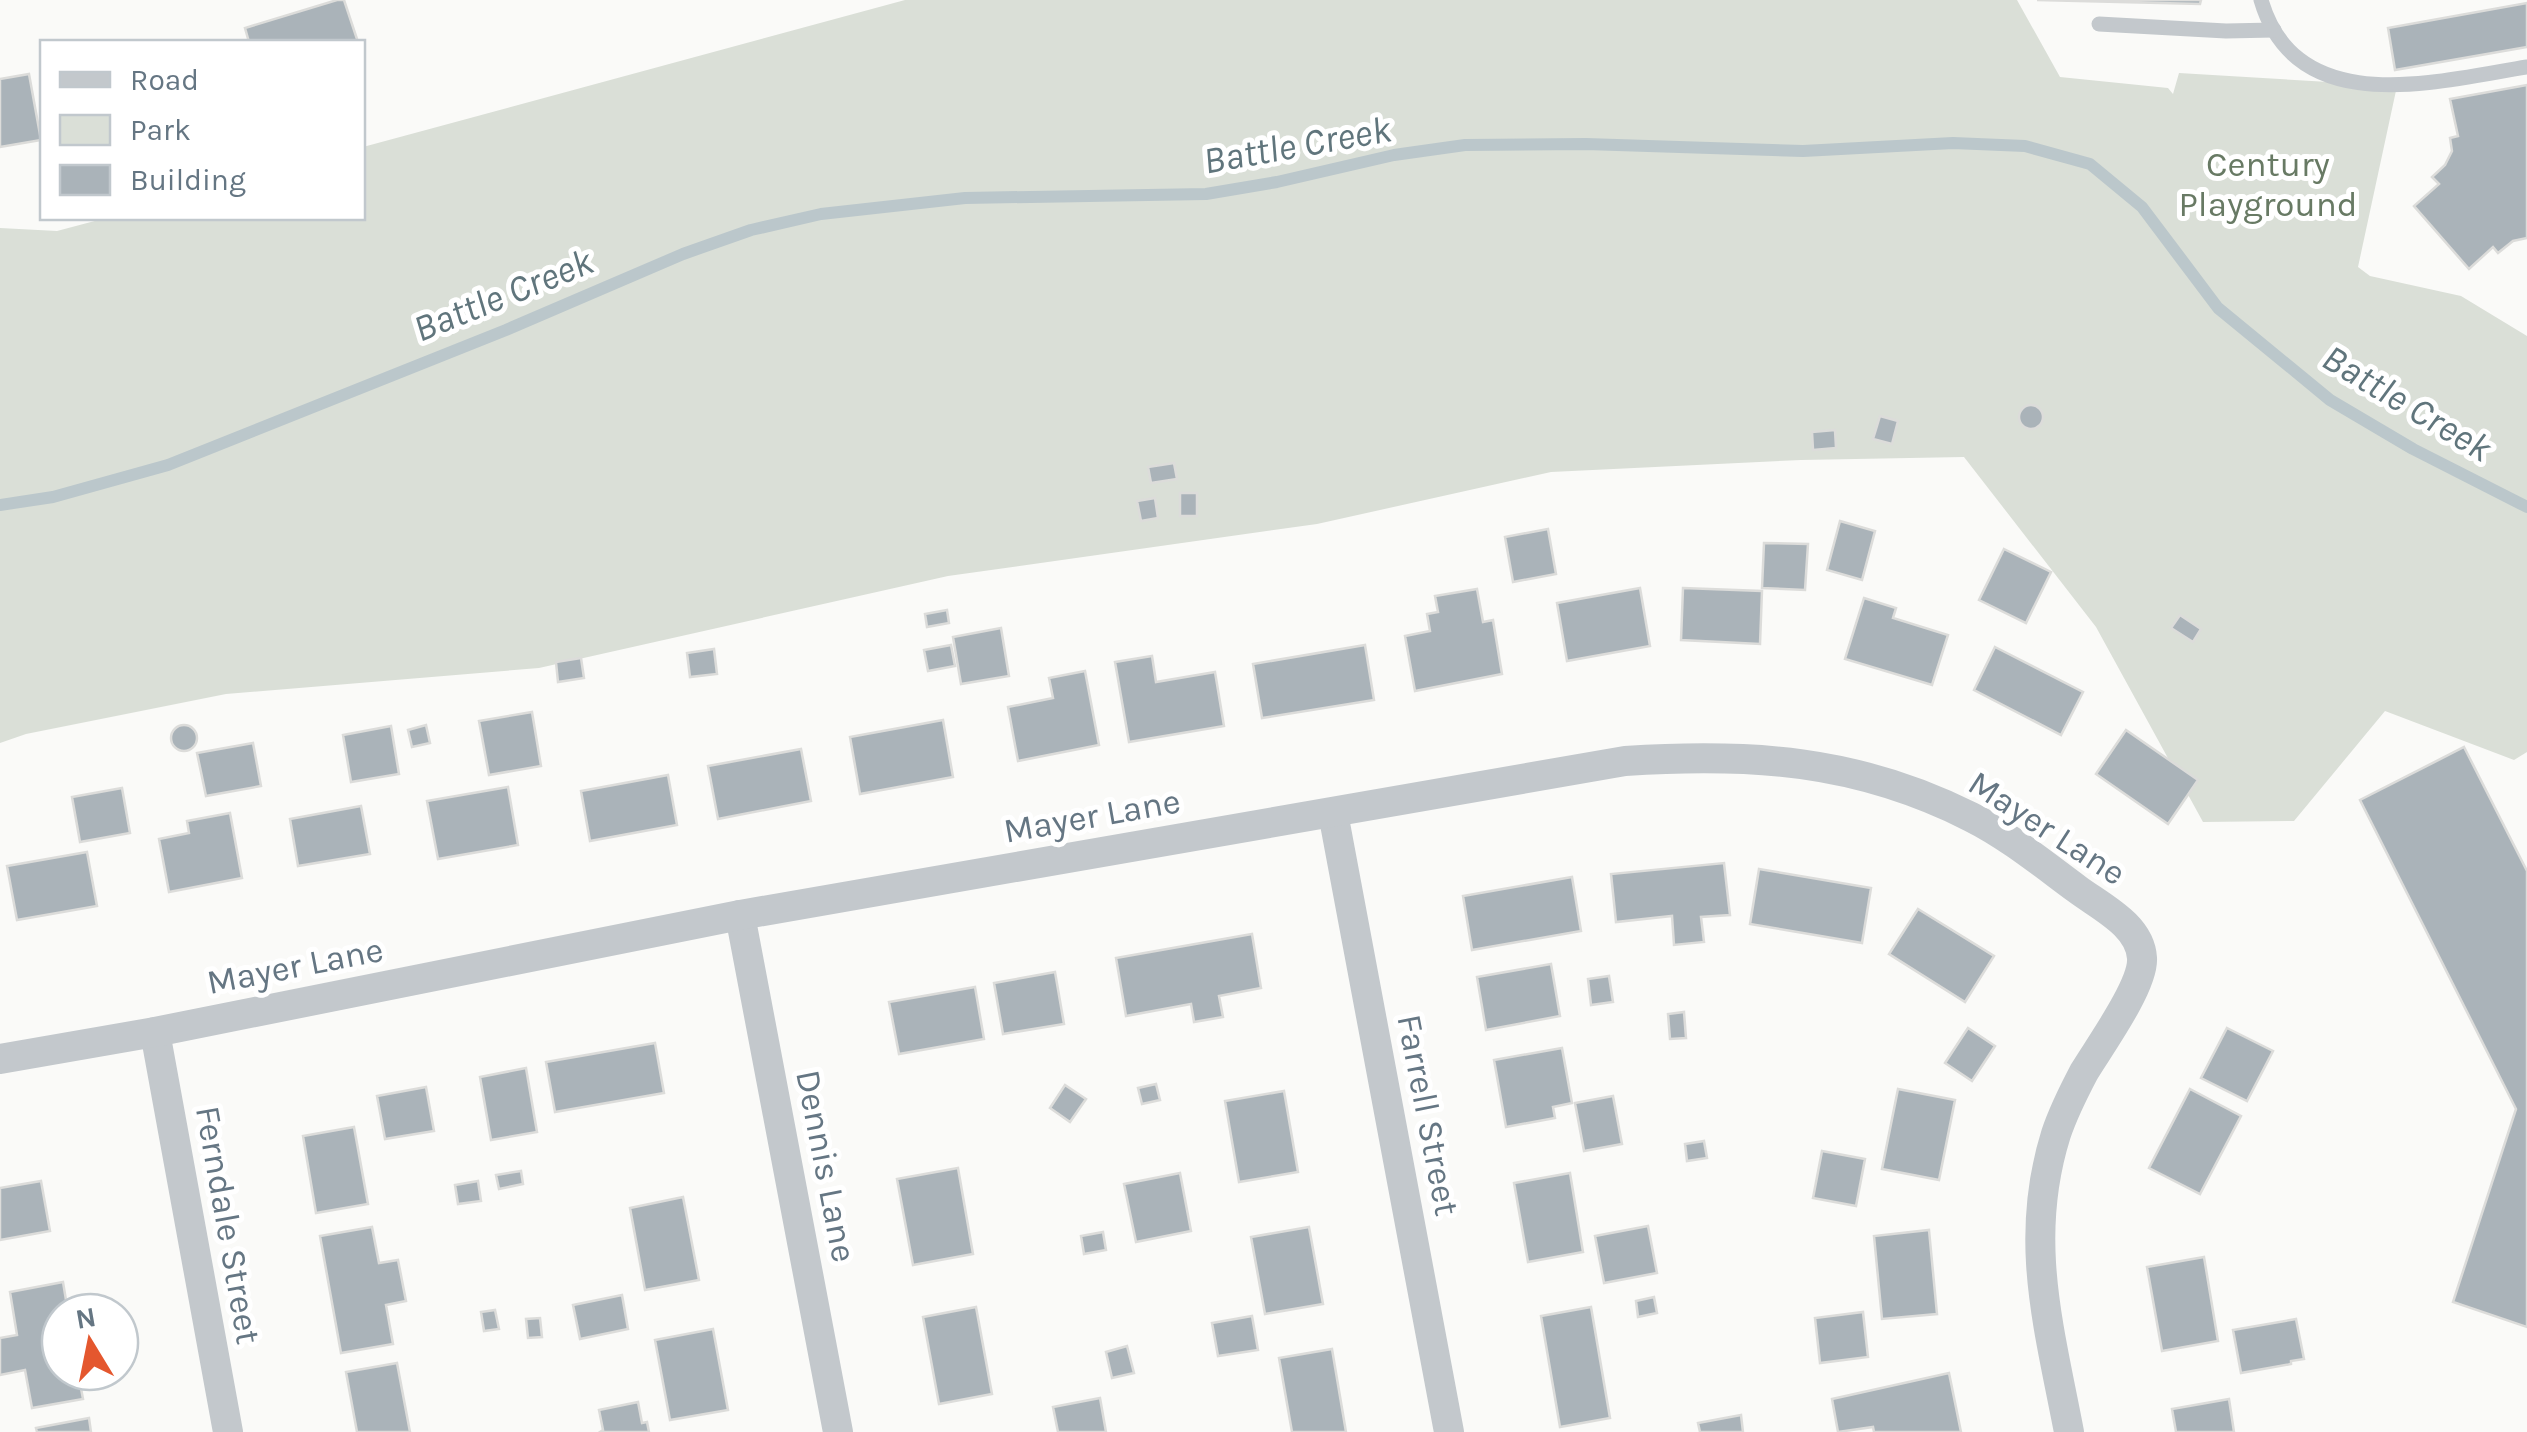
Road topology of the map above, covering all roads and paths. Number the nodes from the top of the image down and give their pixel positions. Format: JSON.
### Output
{"nodes":[{"id":1,"x":2260,"y":0,"type":"edge"},
{"id":2,"x":2098,"y":24,"type":"dead end"},
{"id":3,"x":2274,"y":30,"type":"junction"},
{"id":4,"x":2527,"y":67,"type":"edge"},
{"id":5,"x":1333,"y":813,"type":"junction"},
{"id":6,"x":740,"y":914,"type":"junction"},
{"id":7,"x":155,"y":1032,"type":"junction"},
{"id":8,"x":0,"y":1059,"type":"edge"},
{"id":9,"x":228,"y":1432,"type":"edge"},
{"id":10,"x":838,"y":1432,"type":"edge"},
{"id":11,"x":1449,"y":1432,"type":"edge"},
{"id":12,"x":2068,"y":1432,"type":"edge"}],
"edges":[{"from":1,"to":3,"type":"lane"},
{"from":2,"to":3,"type":"lane"},
{"from":3,"to":4,"type":"lane"},
{"from":5,"to":6,"type":"street","name":"Mayer Lane"},
{"from":5,"to":11,"type":"street","name":"Farrell Street"},
{"from":5,"to":12,"type":"street","name":"Mayer Lane"},
{"from":6,"to":7,"type":"street","name":"Mayer Lane"},
{"from":6,"to":10,"type":"street","name":"Dennis Lane"},
{"from":7,"to":8,"type":"street","name":"Mayer Lane"},
{"from":7,"to":9,"type":"street","name":"Ferndale Street"}]}
